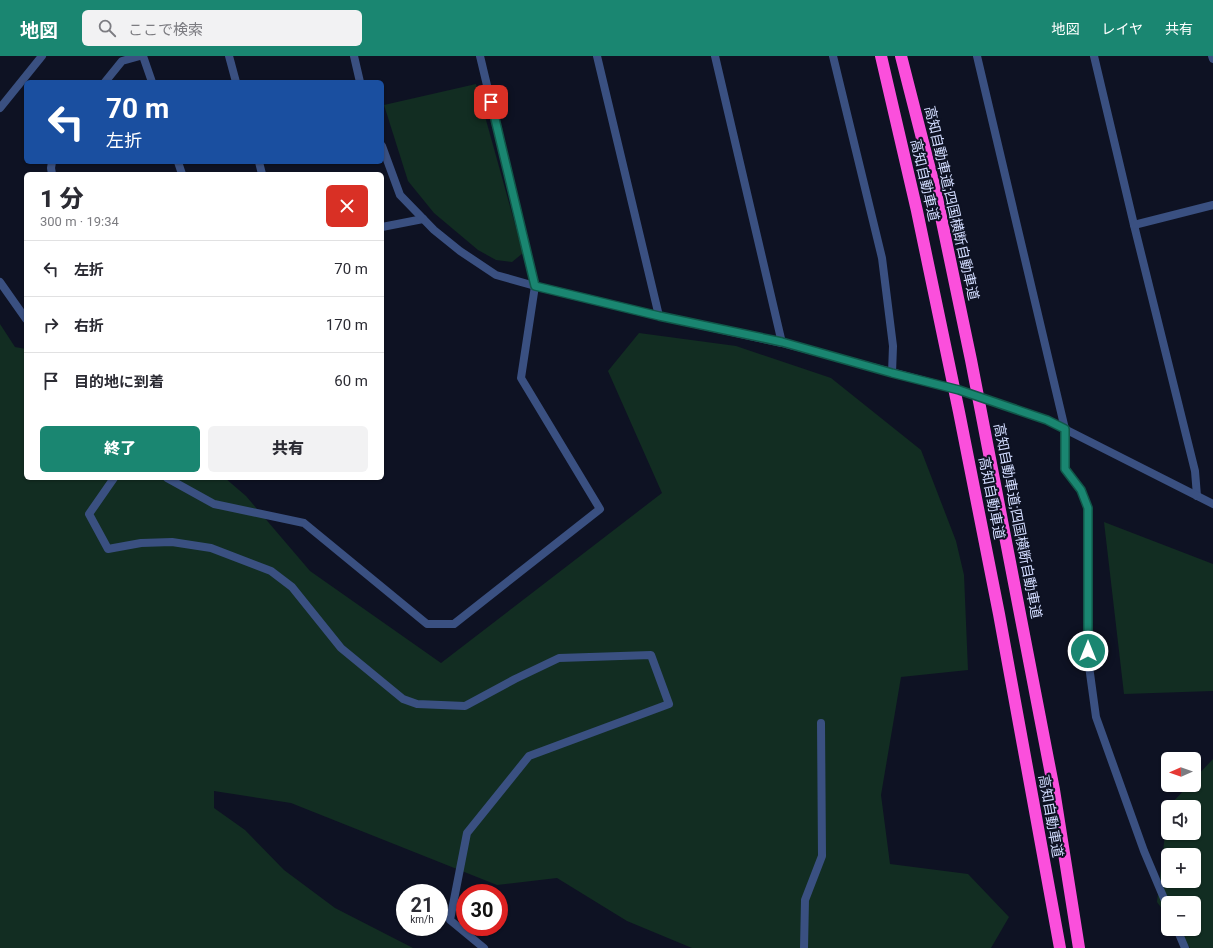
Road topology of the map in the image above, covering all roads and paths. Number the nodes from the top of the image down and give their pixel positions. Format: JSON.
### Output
{"nodes":[{"id":1,"x":42,"y":56,"type":"edge"},
{"id":2,"x":142,"y":56,"type":"edge"},
{"id":3,"x":229,"y":56,"type":"edge"},
{"id":4,"x":354,"y":56,"type":"edge"},
{"id":5,"x":480,"y":56,"type":"edge"},
{"id":6,"x":597,"y":56,"type":"edge"},
{"id":7,"x":715,"y":56,"type":"edge"},
{"id":8,"x":833,"y":56,"type":"edge"},
{"id":9,"x":881,"y":56,"type":"edge"},
{"id":10,"x":901,"y":56,"type":"edge"},
{"id":11,"x":977,"y":56,"type":"edge"},
{"id":12,"x":1094,"y":56,"type":"edge"},
{"id":13,"x":1212,"y":56,"type":"edge"},
{"id":14,"x":1213,"y":59,"type":"edge"},
{"id":15,"x":107,"y":80,"type":"edge"},
{"id":16,"x":151,"y":80,"type":"edge"},
{"id":17,"x":235,"y":80,"type":"edge"},
{"id":18,"x":360,"y":80,"type":"edge"},
{"id":19,"x":0,"y":108,"type":"edge"},
{"id":20,"x":384,"y":151,"type":"edge"},
{"id":21,"x":1213,"y":206,"type":"edge"},
{"id":22,"x":423,"y":219,"type":"junction"},
{"id":23,"x":1134,"y":225,"type":"junction"},
{"id":24,"x":384,"y":227,"type":"edge"},
{"id":25,"x":0,"y":282,"type":"edge"},
{"id":26,"x":535,"y":286,"type":"junction"},
{"id":27,"x":24,"y":316,"type":"edge"},
{"id":28,"x":659,"y":316,"type":"junction"},
{"id":29,"x":782,"y":342,"type":"junction"},
{"id":30,"x":892,"y":373,"type":"junction"},
{"id":31,"x":1065,"y":429,"type":"junction"},
{"id":32,"x":113,"y":480,"type":"edge"},
{"id":33,"x":171,"y":480,"type":"edge"},
{"id":34,"x":1196,"y":496,"type":"junction"},
{"id":35,"x":1213,"y":504,"type":"edge"},
{"id":36,"x":821,"y":723,"type":"dead end"},
{"id":37,"x":1163,"y":896,"type":"edge"},
{"id":38,"x":1180,"y":936,"type":"edge"},
{"id":39,"x":484,"y":948,"type":"edge"},
{"id":40,"x":804,"y":948,"type":"edge"},
{"id":41,"x":1060,"y":948,"type":"edge"},
{"id":42,"x":1079,"y":948,"type":"edge"},
{"id":43,"x":1185,"y":948,"type":"edge"}],
"edges":[{"from":1,"to":19,"type":"street"},
{"from":2,"to":15,"type":"street"},
{"from":2,"to":16,"type":"street"},
{"from":3,"to":17,"type":"street"},
{"from":4,"to":18,"type":"street"},
{"from":5,"to":26,"type":"street"},
{"from":6,"to":28,"type":"street"},
{"from":7,"to":29,"type":"street"},
{"from":8,"to":30,"type":"street"},
{"from":9,"to":41,"type":"highway","name":"高知自動車道"},
{"from":10,"to":42,"type":"highway","name":"高知自動車道;四国横断自動車道"},
{"from":11,"to":31,"type":"street"},
{"from":12,"to":23,"type":"street"},
{"from":13,"to":14,"type":"street"},
{"from":20,"to":22,"type":"street"},
{"from":21,"to":23,"type":"street"},
{"from":22,"to":24,"type":"street"},
{"from":22,"to":26,"type":"street"},
{"from":23,"to":34,"type":"street"},
{"from":25,"to":27,"type":"street"},
{"from":26,"to":28,"type":"street"},
{"from":26,"to":33,"type":"street"},
{"from":28,"to":29,"type":"street"},
{"from":29,"to":30,"type":"street"},
{"from":30,"to":31,"type":"street","bridge":true},
{"from":31,"to":34,"type":"street"},
{"from":31,"to":37,"type":"street"},
{"from":32,"to":39,"type":"street"},
{"from":34,"to":35,"type":"street"},
{"from":36,"to":40,"type":"street"},
{"from":38,"to":43,"type":"street"}]}
